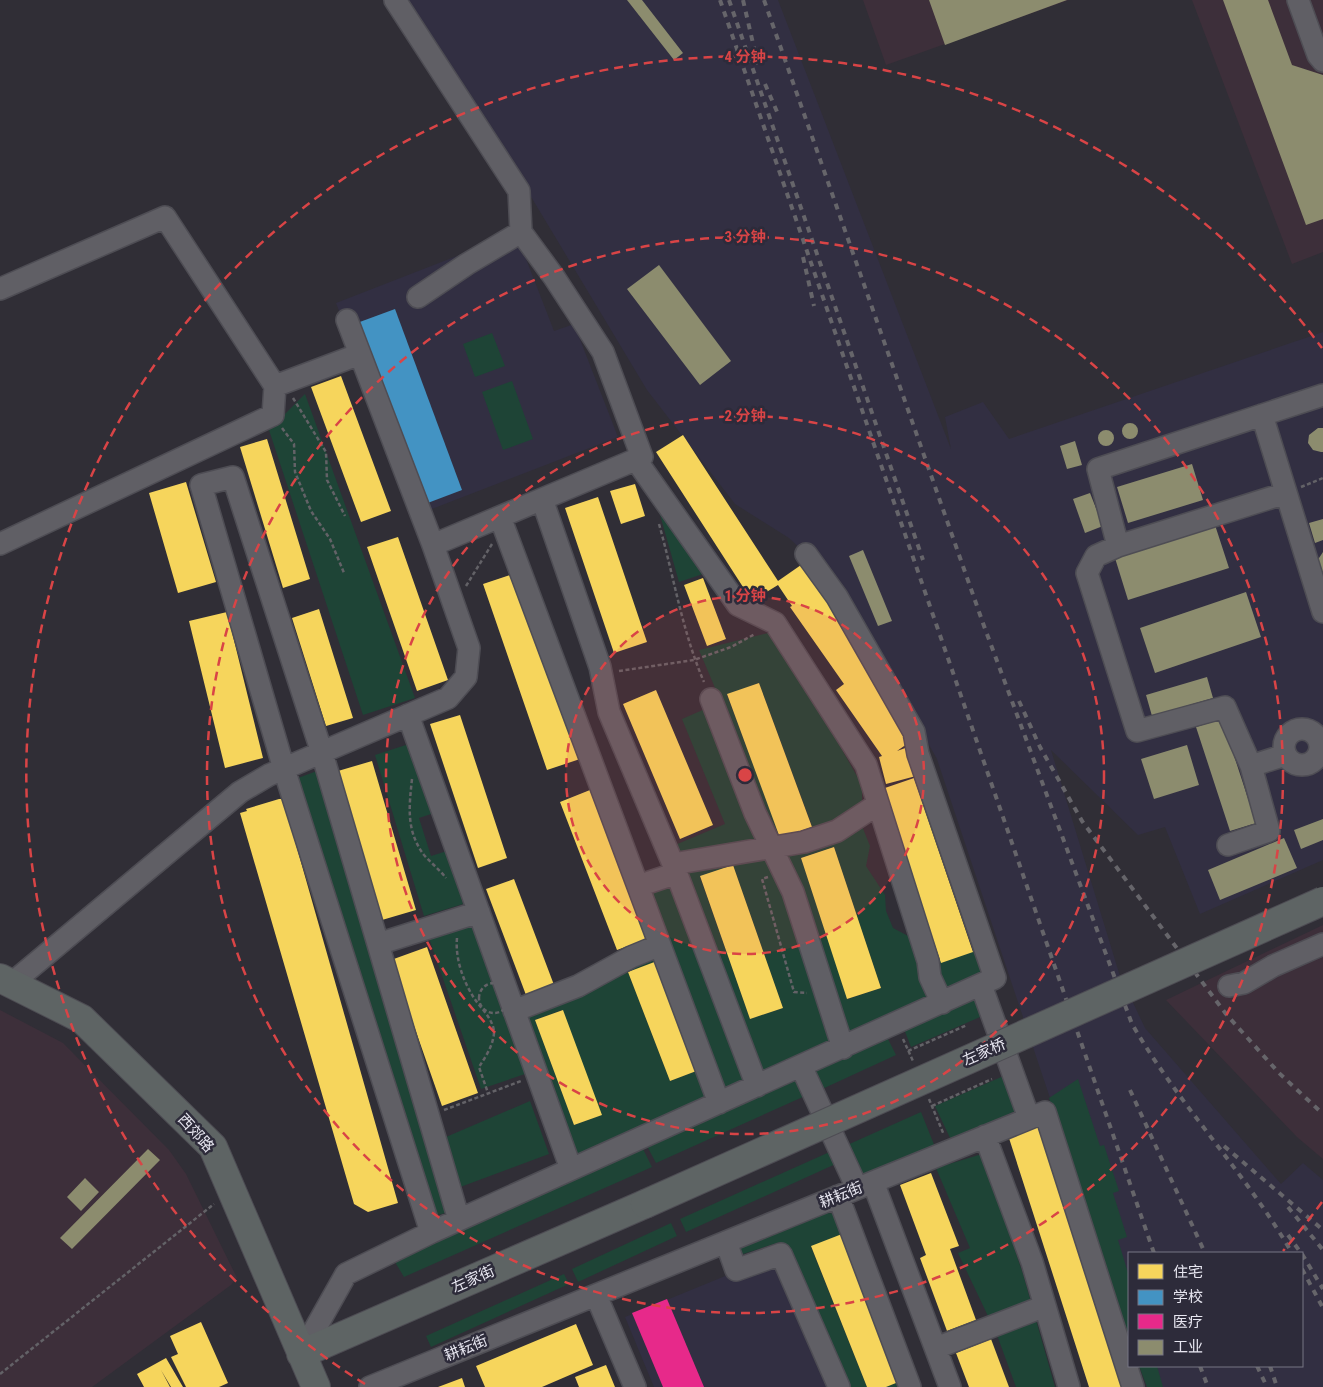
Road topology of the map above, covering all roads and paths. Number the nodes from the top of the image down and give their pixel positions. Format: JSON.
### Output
{"nodes":[{"id":1,"x":395,"y":0,"type":"edge"},
{"id":2,"x":1298,"y":0,"type":"edge"},
{"id":3,"x":1323,"y":61,"type":"edge"},
{"id":4,"x":521,"y":232,"type":"junction"},
{"id":5,"x":0,"y":289,"type":"edge"},
{"id":6,"x":418,"y":297,"type":"dead end"},
{"id":7,"x":347,"y":320,"type":"dead end"},
{"id":8,"x":360,"y":354,"type":"junction"},
{"id":9,"x":279,"y":384,"type":"junction"},
{"id":10,"x":1323,"y":395,"type":"edge"},
{"id":11,"x":273,"y":415,"type":"junction"},
{"id":12,"x":1262,"y":415,"type":"junction"},
{"id":13,"x":636,"y":460,"type":"junction"},
{"id":14,"x":1323,"y":478,"type":"edge"},
{"id":15,"x":1286,"y":493,"type":"junction"},
{"id":16,"x":542,"y":499,"type":"junction"},
{"id":17,"x":345,"y":516,"type":"dead end"},
{"id":18,"x":500,"y":517,"type":"junction"},
{"id":19,"x":0,"y":544,"type":"edge"},
{"id":20,"x":433,"y":545,"type":"junction"},
{"id":21,"x":1118,"y":546,"type":"junction"},
{"id":22,"x":806,"y":554,"type":"dead end"},
{"id":23,"x":344,"y":574,"type":"dead end"},
{"id":24,"x":1323,"y":612,"type":"edge"},
{"id":25,"x":768,"y":620,"type":"junction"},
{"id":26,"x":602,"y":676,"type":"junction"},
{"id":27,"x":711,"y":699,"type":"dead end"},
{"id":28,"x":408,"y":715,"type":"junction"},
{"id":29,"x":1321,"y":742,"type":"edge"},
{"id":30,"x":322,"y":753,"type":"junction"},
{"id":31,"x":1251,"y":766,"type":"junction"},
{"id":32,"x":284,"y":769,"type":"junction"},
{"id":33,"x":878,"y":804,"type":"junction"},
{"id":34,"x":1228,"y":845,"type":"dead end"},
{"id":35,"x":772,"y":848,"type":"junction"},
{"id":36,"x":675,"y":868,"type":"junction"},
{"id":37,"x":784,"y":873,"type":"junction"},
{"id":38,"x":638,"y":886,"type":"junction"},
{"id":39,"x":1323,"y":901,"type":"edge"},
{"id":40,"x":479,"y":912,"type":"junction"},
{"id":41,"x":378,"y":944,"type":"junction"},
{"id":42,"x":1323,"y":944,"type":"edge"},
{"id":43,"x":660,"y":945,"type":"junction"},
{"id":44,"x":6,"y":981,"type":"edge"},
{"id":45,"x":988,"y":982,"type":"junction"},
{"id":46,"x":1228,"y":986,"type":"dead end"},
{"id":47,"x":826,"y":995,"type":"junction"},
{"id":48,"x":942,"y":1003,"type":"junction"},
{"id":49,"x":514,"y":1011,"type":"junction"},
{"id":50,"x":967,"y":1025,"type":"dead end"},
{"id":51,"x":843,"y":1048,"type":"junction"},
{"id":52,"x":908,"y":1051,"type":"dead end"},
{"id":53,"x":802,"y":1066,"type":"junction"},
{"id":54,"x":537,"y":1075,"type":"junction"},
{"id":55,"x":992,"y":1079,"type":"dead end"},
{"id":56,"x":757,"y":1086,"type":"junction"},
{"id":57,"x":719,"y":1103,"type":"junction"},
{"id":58,"x":932,"y":1106,"type":"dead end"},
{"id":59,"x":428,"y":1116,"type":"junction"},
{"id":60,"x":1029,"y":1118,"type":"junction"},
{"id":61,"x":985,"y":1136,"type":"junction"},
{"id":62,"x":571,"y":1169,"type":"junction"},
{"id":63,"x":856,"y":1189,"type":"junction"},
{"id":64,"x":231,"y":1190,"type":"junction"},
{"id":65,"x":645,"y":1204,"type":"joint"},
{"id":66,"x":459,"y":1220,"type":"junction"},
{"id":67,"x":431,"y":1232,"type":"junction"},
{"id":68,"x":726,"y":1242,"type":"junction"},
{"id":69,"x":596,"y":1295,"type":"junction"},
{"id":70,"x":1045,"y":1306,"type":"junction"},
{"id":71,"x":936,"y":1348,"type":"junction"},
{"id":72,"x":301,"y":1354,"type":"junction"},
{"id":73,"x":0,"y":1374,"type":"edge"},
{"id":74,"x":316,"y":1387,"type":"edge"},
{"id":75,"x":370,"y":1387,"type":"edge"},
{"id":76,"x":635,"y":1387,"type":"edge"},
{"id":77,"x":839,"y":1387,"type":"edge"},
{"id":78,"x":910,"y":1387,"type":"edge"},
{"id":79,"x":950,"y":1387,"type":"edge"},
{"id":80,"x":1069,"y":1387,"type":"edge"},
{"id":81,"x":1133,"y":1387,"type":"edge"}],
"edges":[{"from":1,"to":4,"type":"street"},
{"from":2,"to":3,"type":"street"},
{"from":4,"to":6,"type":"street"},
{"from":4,"to":13,"type":"street"},
{"from":5,"to":9,"type":"street"},
{"from":7,"to":8,"type":"street"},
{"from":8,"to":9,"type":"street"},
{"from":8,"to":20,"type":"street"},
{"from":9,"to":11,"type":"street"},
{"from":9,"to":17,"type":"path"},
{"from":10,"to":12,"type":"street"},
{"from":11,"to":19,"type":"street"},
{"from":11,"to":23,"type":"path"},
{"from":12,"to":15,"type":"street"},
{"from":12,"to":21,"type":"street"},
{"from":13,"to":16,"type":"street"},
{"from":13,"to":25,"type":"street"},
{"from":14,"to":15,"type":"path"},
{"from":15,"to":21,"type":"street"},
{"from":15,"to":24,"type":"street"},
{"from":16,"to":18,"type":"street"},
{"from":16,"to":26,"type":"street"},
{"from":18,"to":20,"type":"street"},
{"from":18,"to":38,"type":"street"},
{"from":20,"to":28,"type":"street"},
{"from":21,"to":31,"type":"street"},
{"from":22,"to":45,"type":"street"},
{"from":25,"to":26,"type":"path"},
{"from":25,"to":33,"type":"street"},
{"from":26,"to":36,"type":"street"},
{"from":27,"to":35,"type":"street"},
{"from":28,"to":30,"type":"street"},
{"from":28,"to":40,"type":"street"},
{"from":29,"to":31,"type":"street"},
{"from":30,"to":32,"type":"street"},
{"from":30,"to":32,"type":"street"},
{"from":30,"to":41,"type":"street"},
{"from":31,"to":34,"type":"street"},
{"from":32,"to":44,"type":"street"},
{"from":32,"to":67,"type":"street"},
{"from":33,"to":35,"type":"street"},
{"from":33,"to":48,"type":"street"},
{"from":35,"to":36,"type":"street"},
{"from":35,"to":37,"type":"street"},
{"from":36,"to":38,"type":"street"},
{"from":36,"to":56,"type":"street"},
{"from":37,"to":47,"type":"street"},
{"from":37,"to":47,"type":"path"},
{"from":38,"to":43,"type":"street"},
{"from":39,"to":65,"type":"main road","name":"左家桥","bridge":true},
{"from":40,"to":41,"type":"street"},
{"from":40,"to":49,"type":"street"},
{"from":41,"to":59,"type":"street"},
{"from":42,"to":46,"type":"street"},
{"from":43,"to":49,"type":"street"},
{"from":43,"to":57,"type":"street"},
{"from":44,"to":64,"type":"main road","name":"西郊路"},
{"from":45,"to":48,"type":"street"},
{"from":45,"to":60,"type":"street"},
{"from":47,"to":51,"type":"street"},
{"from":48,"to":51,"type":"street"},
{"from":49,"to":54,"type":"street"},
{"from":50,"to":52,"type":"path"},
{"from":51,"to":53,"type":"street"},
{"from":53,"to":56,"type":"street"},
{"from":53,"to":63,"type":"street"},
{"from":54,"to":59,"type":"path"},
{"from":54,"to":62,"type":"street"},
{"from":55,"to":58,"type":"path"},
{"from":56,"to":57,"type":"street"},
{"from":57,"to":62,"type":"street"},
{"from":59,"to":66,"type":"street"},
{"from":60,"to":61,"type":"street","name":"耕耘街"},
{"from":60,"to":81,"type":"street"},
{"from":61,"to":63,"type":"street","name":"耕耘街"},
{"from":61,"to":70,"type":"street"},
{"from":62,"to":66,"type":"street"},
{"from":63,"to":68,"type":"street","name":"耕耘街"},
{"from":63,"to":71,"type":"street"},
{"from":63,"to":78,"type":"street"},
{"from":64,"to":72,"type":"main road","name":"西郊路"},
{"from":64,"to":73,"type":"path"},
{"from":65,"to":72,"type":"main road","name":"左家街"},
{"from":66,"to":67,"type":"street"},
{"from":67,"to":72,"type":"street"},
{"from":68,"to":69,"type":"street","name":"耕耘街"},
{"from":68,"to":77,"type":"street"},
{"from":69,"to":75,"type":"street","name":"耕耘街"},
{"from":69,"to":76,"type":"street"},
{"from":70,"to":71,"type":"street"},
{"from":70,"to":80,"type":"street"},
{"from":71,"to":79,"type":"street"},
{"from":72,"to":74,"type":"main road","name":"西郊路"}]}
